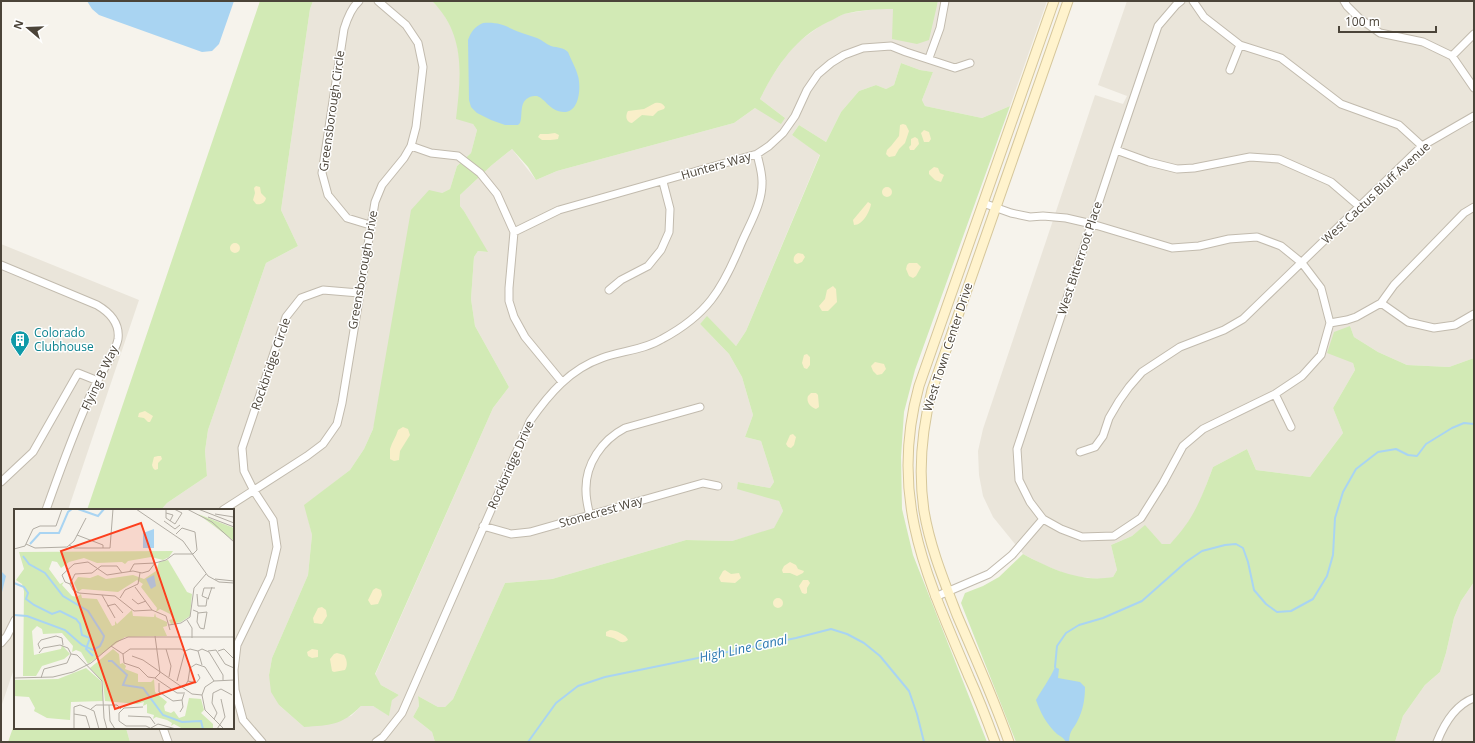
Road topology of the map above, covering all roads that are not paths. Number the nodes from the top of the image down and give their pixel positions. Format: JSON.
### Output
{"nodes":[{"id":1,"x":359,"y":1,"type":"edge"},
{"id":2,"x":378,"y":1,"type":"edge"},
{"id":3,"x":945,"y":1,"type":"edge"},
{"id":4,"x":1054,"y":1,"type":"edge"},
{"id":5,"x":1068,"y":1,"type":"edge"},
{"id":6,"x":1181,"y":1,"type":"edge"},
{"id":7,"x":1194,"y":1,"type":"edge"},
{"id":8,"x":1344,"y":1,"type":"edge"},
{"id":9,"x":1474,"y":34,"type":"edge"},
{"id":10,"x":1240,"y":45,"type":"junction"},
{"id":11,"x":1452,"y":56,"type":"junction"},
{"id":12,"x":929,"y":58,"type":"junction"},
{"id":13,"x":970,"y":63,"type":"dead end"},
{"id":14,"x":1230,"y":70,"type":"dead end"},
{"id":15,"x":1474,"y":88,"type":"edge"},
{"id":16,"x":1474,"y":116,"type":"edge"},
{"id":17,"x":412,"y":146,"type":"junction"},
{"id":18,"x":1422,"y":146,"type":"junction"},
{"id":19,"x":1116,"y":150,"type":"junction"},
{"id":20,"x":757,"y":154,"type":"junction"},
{"id":21,"x":663,"y":182,"type":"junction"},
{"id":22,"x":983,"y":203,"type":"junction"},
{"id":23,"x":1359,"y":206,"type":"junction"},
{"id":24,"x":996,"y":207,"type":"junction"},
{"id":25,"x":1474,"y":207,"type":"edge"},
{"id":26,"x":1092,"y":224,"type":"junction"},
{"id":27,"x":370,"y":225,"type":"junction"},
{"id":28,"x":514,"y":232,"type":"junction"},
{"id":29,"x":1302,"y":262,"type":"junction"},
{"id":30,"x":1,"y":265,"type":"edge"},
{"id":31,"x":609,"y":290,"type":"dead end"},
{"id":32,"x":359,"y":293,"type":"junction"},
{"id":33,"x":1381,"y":302,"type":"junction"},
{"id":34,"x":1474,"y":314,"type":"edge"},
{"id":35,"x":1330,"y":323,"type":"junction"},
{"id":36,"x":98,"y":381,"type":"junction"},
{"id":37,"x":562,"y":382,"type":"junction"},
{"id":38,"x":1276,"y":394,"type":"junction"},
{"id":39,"x":700,"y":407,"type":"dead end"},
{"id":40,"x":1291,"y":427,"type":"dead end"},
{"id":41,"x":1080,"y":452,"type":"dead end"},
{"id":42,"x":1,"y":482,"type":"edge"},
{"id":43,"x":718,"y":486,"type":"dead end"},
{"id":44,"x":254,"y":491,"type":"junction"},
{"id":45,"x":46,"y":509,"type":"edge"},
{"id":46,"x":225,"y":509,"type":"edge"},
{"id":47,"x":590,"y":516,"type":"junction"},
{"id":48,"x":1043,"y":519,"type":"junction"},
{"id":49,"x":483,"y":526,"type":"junction"},
{"id":50,"x":948,"y":592,"type":"junction"},
{"id":51,"x":935,"y":597,"type":"junction"},
{"id":52,"x":14,"y":622,"type":"edge"},
{"id":53,"x":1,"y":643,"type":"edge"},
{"id":54,"x":1474,"y":698,"type":"edge"},
{"id":55,"x":163,"y":729,"type":"edge"},
{"id":56,"x":168,"y":742,"type":"edge"},
{"id":57,"x":262,"y":742,"type":"edge"},
{"id":58,"x":376,"y":742,"type":"edge"},
{"id":59,"x":995,"y":742,"type":"edge"},
{"id":60,"x":1009,"y":742,"type":"edge"},
{"id":61,"x":1437,"y":742,"type":"edge"}],
"edges":[{"from":1,"to":27,"type":"street","name":"Greensborough Circle"},
{"from":2,"to":17,"type":"street","name":"Greensborough Drive"},
{"from":3,"to":12,"type":"street"},
{"from":4,"to":22,"type":"street","name":"West Town Center Drive"},
{"from":5,"to":24,"type":"street","name":"West Town Center Drive"},
{"from":6,"to":19,"type":"street","name":"West Bitterroot Place"},
{"from":7,"to":10,"type":"street"},
{"from":8,"to":11,"type":"street"},
{"from":9,"to":11,"type":"street"},
{"from":10,"to":14,"type":"street"},
{"from":10,"to":18,"type":"street"},
{"from":11,"to":15,"type":"street"},
{"from":12,"to":13,"type":"street","name":"Hunters Way"},
{"from":12,"to":20,"type":"street","name":"Hunters Way"},
{"from":16,"to":18,"type":"street","name":"West Cactus Bluff Avenue"},
{"from":17,"to":27,"type":"street","name":"Greensborough Drive"},
{"from":17,"to":28,"type":"street"},
{"from":18,"to":23,"type":"street","name":"West Cactus Bluff Avenue"},
{"from":19,"to":23,"type":"street"},
{"from":19,"to":26,"type":"street","name":"West Bitterroot Place"},
{"from":20,"to":21,"type":"street","name":"Hunters Way"},
{"from":20,"to":37,"type":"street","name":"Rockbridge Drive"},
{"from":21,"to":28,"type":"street","name":"Hunters Way"},
{"from":21,"to":31,"type":"street"},
{"from":22,"to":24,"type":"street"},
{"from":22,"to":51,"type":"street","name":"West Town Center Drive"},
{"from":23,"to":29,"type":"street","name":"West Cactus Bluff Avenue"},
{"from":24,"to":26,"type":"street"},
{"from":24,"to":50,"type":"street","name":"West Town Center Drive"},
{"from":25,"to":33,"type":"street"},
{"from":26,"to":29,"type":"street"},
{"from":26,"to":48,"type":"street","name":"West Bitterroot Place"},
{"from":27,"to":32,"type":"street","name":"Greensborough Drive"},
{"from":28,"to":37,"type":"street"},
{"from":29,"to":35,"type":"street"},
{"from":29,"to":41,"type":"street","name":"West Cactus Bluff Avenue"},
{"from":30,"to":36,"type":"street","name":"Flying B Way"},
{"from":32,"to":44,"type":"street","name":"Greensborough Drive"},
{"from":32,"to":44,"type":"street","name":"Rockbridge Circle"},
{"from":33,"to":34,"type":"street"},
{"from":33,"to":35,"type":"street"},
{"from":35,"to":38,"type":"street"},
{"from":36,"to":42,"type":"street"},
{"from":36,"to":45,"type":"street","name":"Flying B Way"},
{"from":37,"to":49,"type":"street","name":"Rockbridge Drive"},
{"from":38,"to":40,"type":"street"},
{"from":38,"to":48,"type":"street"},
{"from":39,"to":47,"type":"street"},
{"from":43,"to":47,"type":"street","name":"Stonecrest Way"},
{"from":44,"to":46,"type":"street","name":"Greensborough Drive"},
{"from":44,"to":57,"type":"street"},
{"from":47,"to":49,"type":"street","name":"Stonecrest Way"},
{"from":48,"to":50,"type":"street"},
{"from":49,"to":58,"type":"street","name":"Rockbridge Drive"},
{"from":50,"to":51,"type":"street"},
{"from":50,"to":60,"type":"street","name":"West Town Center Drive"},
{"from":51,"to":59,"type":"street","name":"West Town Center Drive"},
{"from":52,"to":53,"type":"street"},
{"from":54,"to":61,"type":"street"},
{"from":55,"to":56,"type":"street"}]}
